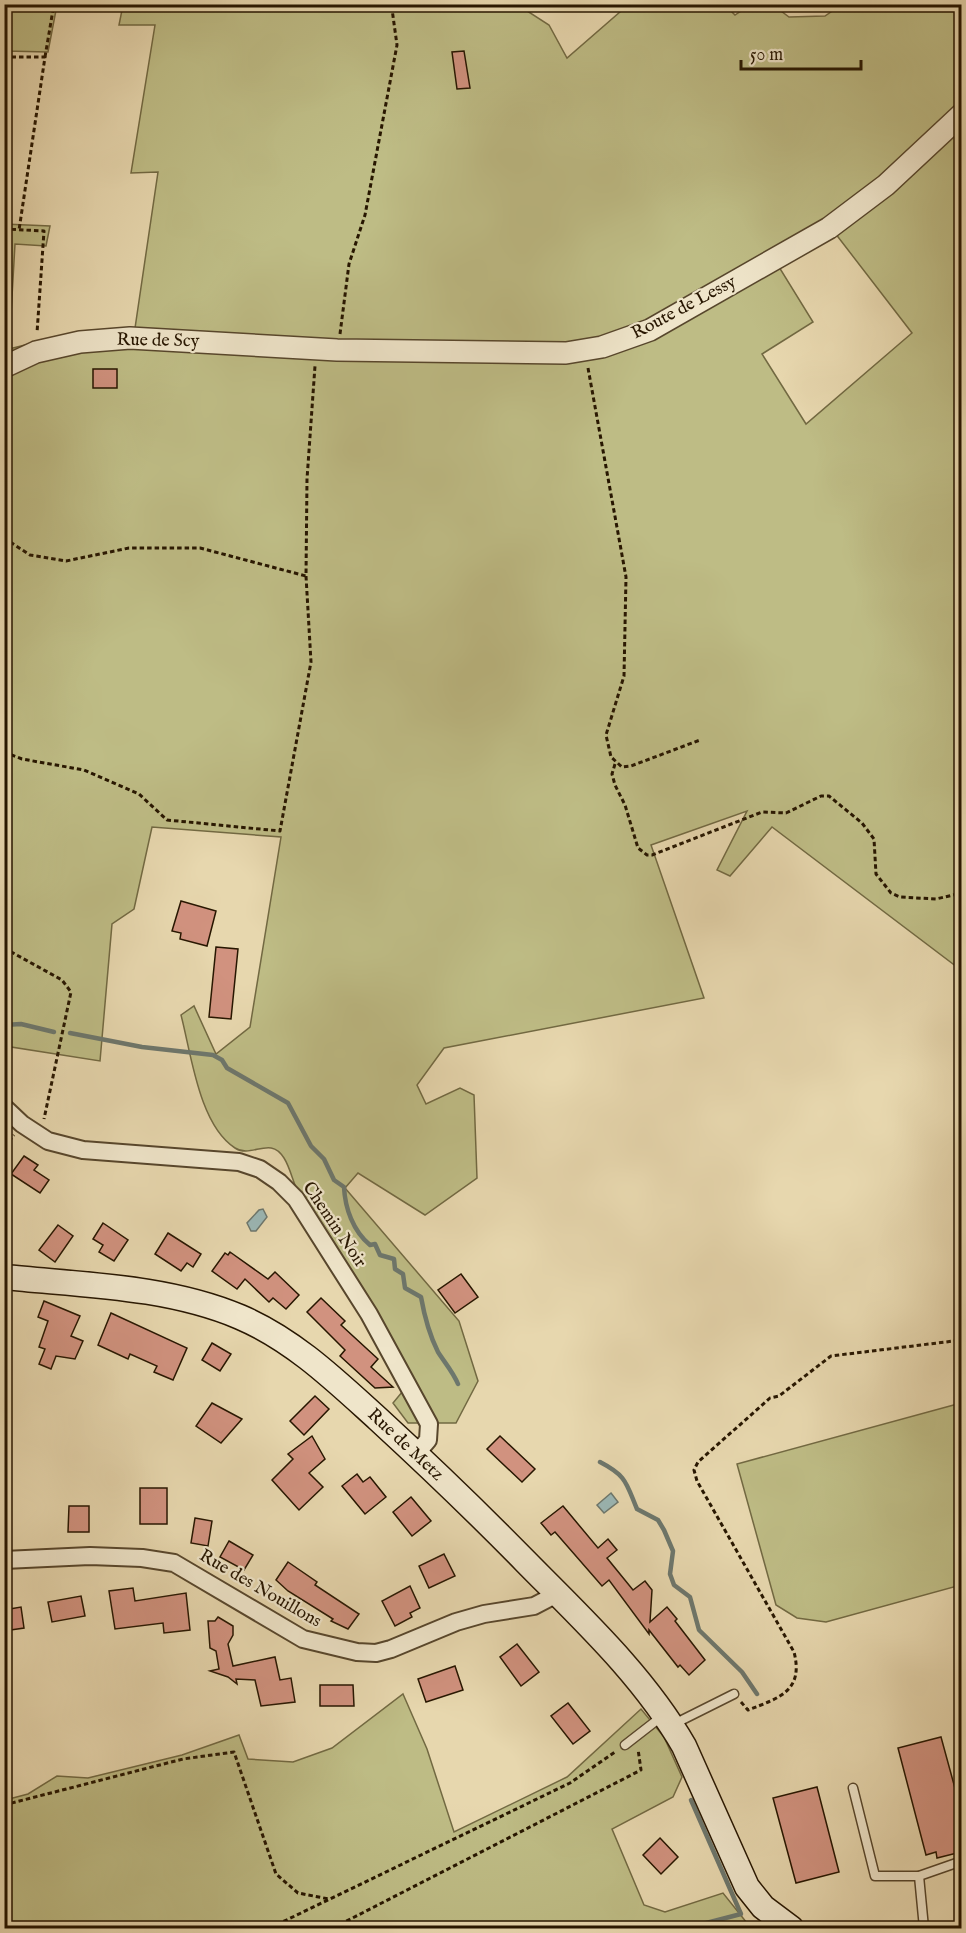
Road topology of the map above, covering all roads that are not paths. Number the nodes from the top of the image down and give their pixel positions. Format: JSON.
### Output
{"nodes":[{"id":1,"x":962,"y":114,"type":"edge"},
{"id":2,"x":327,"y":350,"type":"joint"},
{"id":3,"x":4,"y":367,"type":"edge"},
{"id":4,"x":4,"y":1107,"type":"edge"},
{"id":5,"x":4,"y":1277,"type":"edge"},
{"id":6,"x":416,"y":1454,"type":"junction"},
{"id":7,"x":4,"y":1560,"type":"edge"},
{"id":8,"x":557,"y":1594,"type":"junction"},
{"id":9,"x":735,"y":1694,"type":"road end"},
{"id":10,"x":668,"y":1720,"type":"junction"},
{"id":11,"x":625,"y":1745,"type":"road end"},
{"id":12,"x":853,"y":1788,"type":"dead end"},
{"id":13,"x":962,"y":1861,"type":"edge"},
{"id":14,"x":919,"y":1876,"type":"junction"},
{"id":15,"x":791,"y":1929,"type":"edge"},
{"id":16,"x":924,"y":1929,"type":"edge"}],
"edges":[{"from":1,"to":2,"type":"street","name":"Route de Lessy"},
{"from":2,"to":3,"type":"street","name":"Rue de Scy"},
{"from":4,"to":6,"type":"street","name":"Chemin Noir"},
{"from":5,"to":6,"type":"main road","name":"Rue de Metz"},
{"from":6,"to":8,"type":"main road","name":"Rue de Metz"},
{"from":7,"to":8,"type":"street","name":"Rue des Nouillons"},
{"from":8,"to":10,"type":"main road","name":"Rue de Metz"},
{"from":9,"to":10,"type":"lane"},
{"from":10,"to":11,"type":"lane"},
{"from":10,"to":15,"type":"main road","name":"Rue de Metz"},
{"from":12,"to":14,"type":"lane"},
{"from":13,"to":14,"type":"lane"},
{"from":14,"to":16,"type":"lane"}]}
